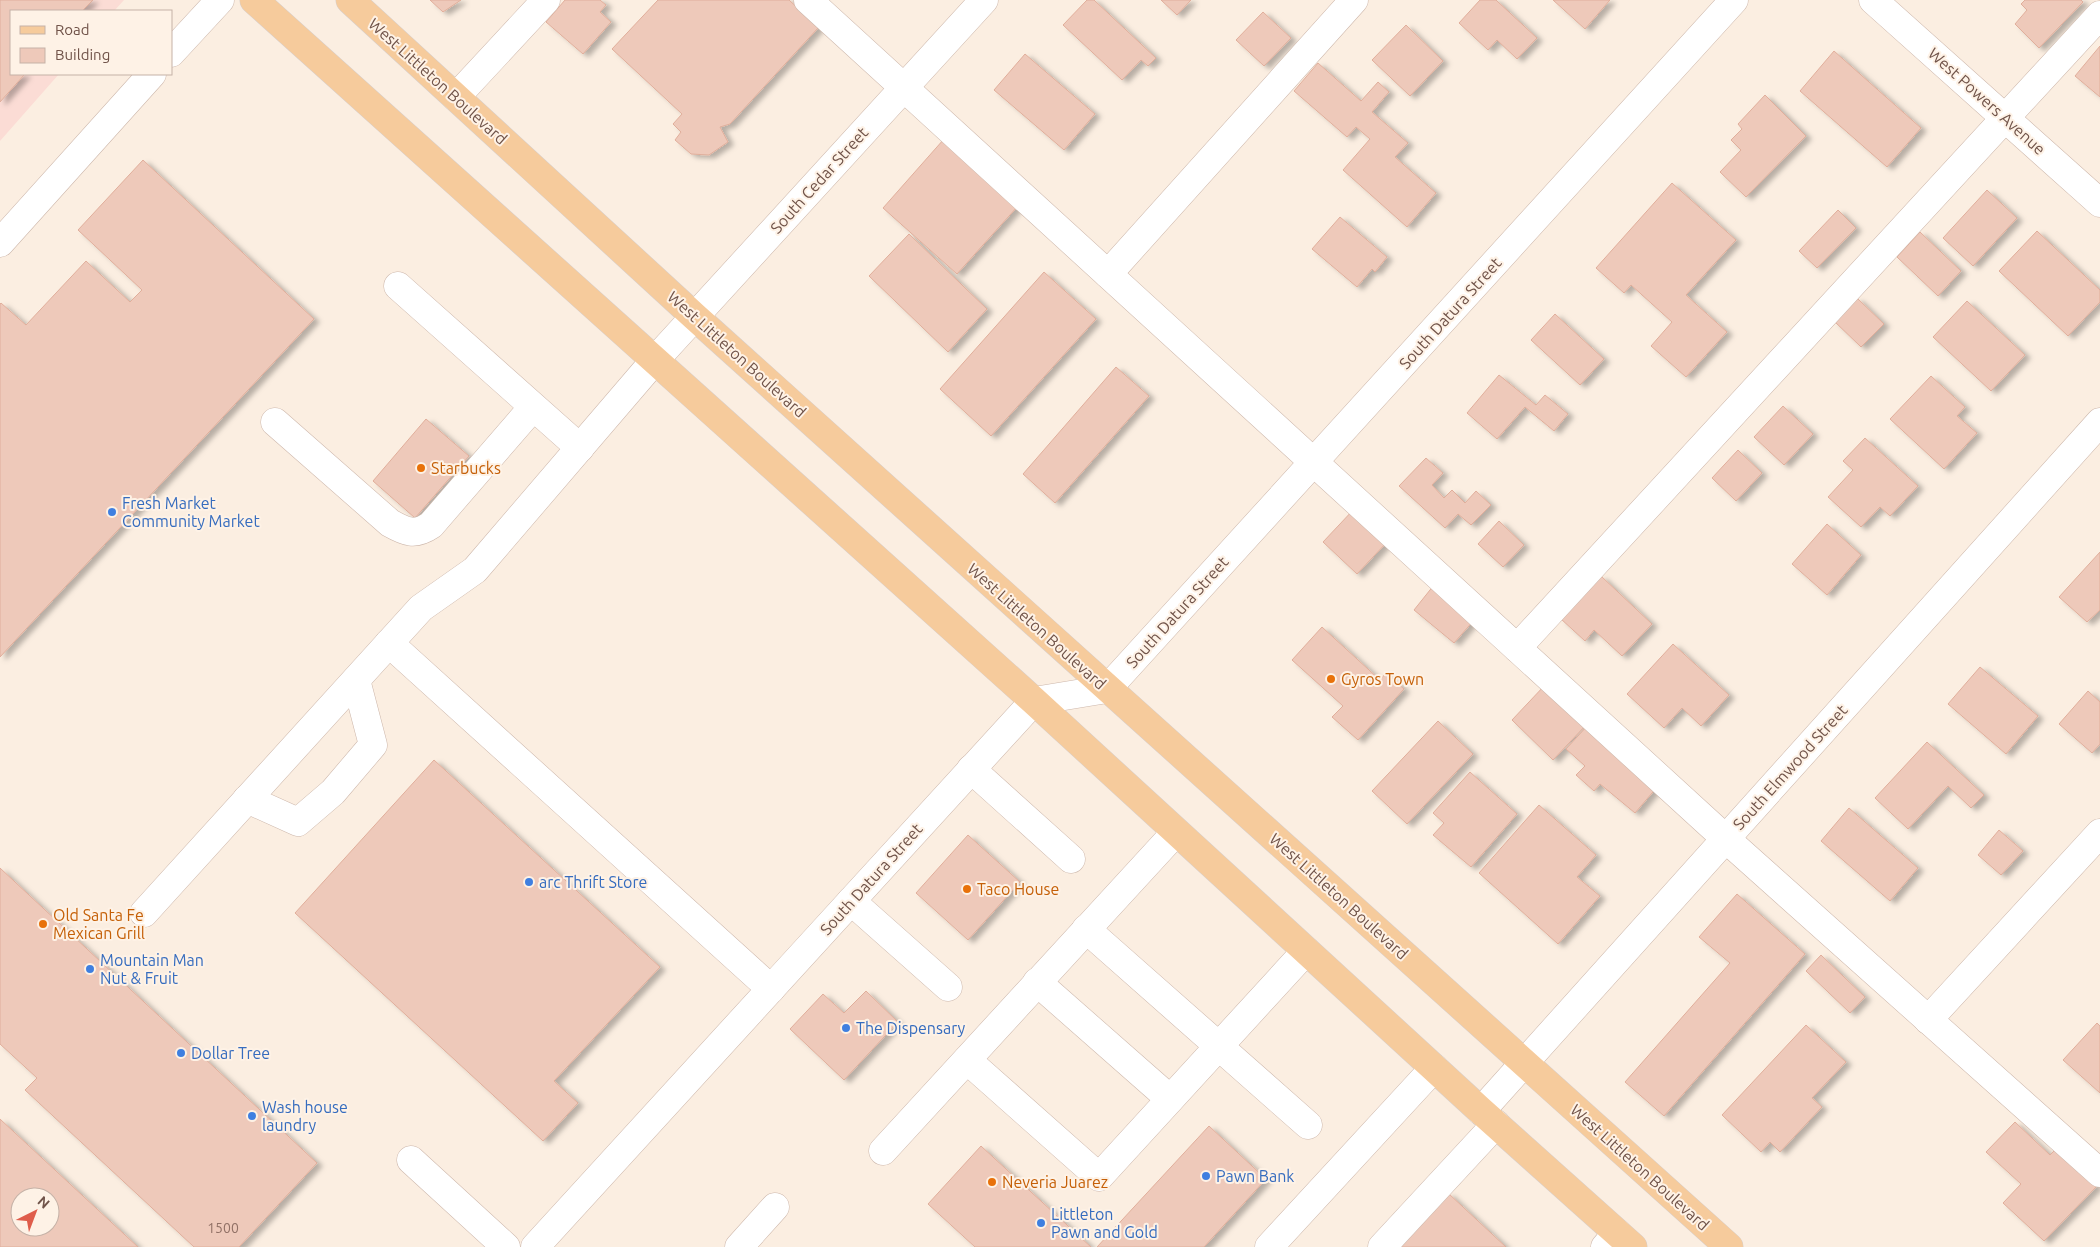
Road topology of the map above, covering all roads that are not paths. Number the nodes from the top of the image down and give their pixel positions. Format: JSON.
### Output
{"nodes":[{"id":1,"x":220,"y":0,"type":"edge"},
{"id":2,"x":254,"y":0,"type":"edge"},
{"id":3,"x":350,"y":0,"type":"edge"},
{"id":4,"x":546,"y":0,"type":"edge"},
{"id":5,"x":808,"y":0,"type":"edge"},
{"id":6,"x":984,"y":0,"type":"edge"},
{"id":7,"x":1354,"y":0,"type":"edge"},
{"id":8,"x":1734,"y":0,"type":"edge"},
{"id":9,"x":1873,"y":0,"type":"edge"},
{"id":10,"x":2100,"y":14,"type":"edge"},
{"id":11,"x":172,"y":52,"type":"edge"},
{"id":12,"x":151,"y":75,"type":"edge"},
{"id":13,"x":904,"y":87,"type":"junction"},
{"id":14,"x":456,"y":97,"type":"junction"},
{"id":15,"x":2006,"y":119,"type":"junction"},
{"id":16,"x":2100,"y":203,"type":"edge"},
{"id":17,"x":0,"y":243,"type":"edge"},
{"id":18,"x":1108,"y":274,"type":"junction"},
{"id":19,"x":398,"y":286,"type":"dead end"},
{"id":20,"x":694,"y":316,"type":"junction"},
{"id":21,"x":655,"y":360,"type":"junction"},
{"id":22,"x":533,"y":408,"type":"junction"},
{"id":23,"x":275,"y":422,"type":"dead end"},
{"id":24,"x":2100,"y":422,"type":"edge"},
{"id":25,"x":580,"y":448,"type":"junction"},
{"id":26,"x":1314,"y":462,"type":"junction"},
{"id":27,"x":389,"y":643,"type":"junction"},
{"id":28,"x":1517,"y":648,"type":"junction"},
{"id":29,"x":356,"y":680,"type":"junction"},
{"id":30,"x":1107,"y":689,"type":"junction"},
{"id":31,"x":1034,"y":701,"type":"junction"},
{"id":32,"x":971,"y":769,"type":"junction"},
{"id":33,"x":248,"y":799,"type":"junction"},
{"id":34,"x":1176,"y":832,"type":"junction"},
{"id":35,"x":2100,"y":833,"type":"edge"},
{"id":36,"x":1726,"y":839,"type":"junction"},
{"id":37,"x":1071,"y":859,"type":"dead end"},
{"id":38,"x":851,"y":901,"type":"junction"},
{"id":39,"x":144,"y":913,"type":"dead end"},
{"id":40,"x":1086,"y":929,"type":"junction"},
{"id":41,"x":1306,"y":951,"type":"junction"},
{"id":42,"x":1038,"y":982,"type":"junction"},
{"id":43,"x":948,"y":987,"type":"dead end"},
{"id":44,"x":771,"y":989,"type":"junction"},
{"id":45,"x":1928,"y":1020,"type":"junction"},
{"id":46,"x":1218,"y":1046,"type":"junction"},
{"id":47,"x":967,"y":1060,"type":"junction"},
{"id":48,"x":1524,"y":1063,"type":"junction"},
{"id":49,"x":1434,"y":1068,"type":"junction"},
{"id":50,"x":1170,"y":1100,"type":"junction"},
{"id":51,"x":1488,"y":1118,"type":"junction"},
{"id":52,"x":1308,"y":1125,"type":"dead end"},
{"id":53,"x":883,"y":1150,"type":"dead end"},
{"id":54,"x":411,"y":1160,"type":"dead end"},
{"id":55,"x":2100,"y":1173,"type":"edge"},
{"id":56,"x":775,"y":1207,"type":"dead end"},
{"id":57,"x":1618,"y":1242,"type":"edge"},
{"id":58,"x":506,"y":1247,"type":"edge"},
{"id":59,"x":536,"y":1247,"type":"edge"},
{"id":60,"x":740,"y":1247,"type":"edge"},
{"id":61,"x":1269,"y":1247,"type":"edge"},
{"id":62,"x":1382,"y":1247,"type":"edge"},
{"id":63,"x":1729,"y":1247,"type":"edge"}],
"edges":[{"from":1,"to":11,"type":"street"},
{"from":2,"to":21,"type":"main road"},
{"from":3,"to":14,"type":"main road","name":"West Littleton Boulevard"},
{"from":4,"to":14,"type":"street"},
{"from":5,"to":13,"type":"street"},
{"from":6,"to":13,"type":"street","name":"South Cedar Street"},
{"from":7,"to":18,"type":"street"},
{"from":8,"to":26,"type":"street","name":"South Datura Street"},
{"from":9,"to":15,"type":"street","name":"West Powers Avenue"},
{"from":10,"to":15,"type":"street"},
{"from":12,"to":17,"type":"street"},
{"from":13,"to":18,"type":"street"},
{"from":13,"to":20,"type":"street","name":"South Cedar Street"},
{"from":14,"to":20,"type":"main road","name":"West Littleton Boulevard"},
{"from":15,"to":16,"type":"street","name":"West Powers Avenue"},
{"from":15,"to":28,"type":"street"},
{"from":18,"to":26,"type":"street"},
{"from":19,"to":22,"type":"street"},
{"from":20,"to":21,"type":"street","name":"South Cedar Street"},
{"from":20,"to":30,"type":"main road","name":"West Littleton Boulevard"},
{"from":21,"to":25,"type":"street","name":"South Cedar Street"},
{"from":21,"to":31,"type":"main road"},
{"from":22,"to":23,"type":"street"},
{"from":22,"to":25,"type":"street"},
{"from":24,"to":36,"type":"street","name":"South Elmwood Street"},
{"from":25,"to":27,"type":"street","name":"South Cedar Street"},
{"from":26,"to":28,"type":"street"},
{"from":26,"to":30,"type":"street","name":"South Datura Street"},
{"from":27,"to":29,"type":"street","name":"South Cedar Street"},
{"from":27,"to":44,"type":"street"},
{"from":28,"to":36,"type":"street"},
{"from":29,"to":33,"type":"street","name":"South Cedar Street"},
{"from":29,"to":33,"type":"street"},
{"from":30,"to":31,"type":"street"},
{"from":30,"to":48,"type":"main road","name":"West Littleton Boulevard"},
{"from":31,"to":32,"type":"street","name":"South Datura Street"},
{"from":31,"to":34,"type":"main road"},
{"from":32,"to":37,"type":"street"},
{"from":32,"to":38,"type":"street","name":"South Datura Street"},
{"from":33,"to":39,"type":"street","name":"South Cedar Street"},
{"from":34,"to":40,"type":"street"},
{"from":34,"to":41,"type":"main road"},
{"from":35,"to":45,"type":"street"},
{"from":36,"to":45,"type":"street"},
{"from":36,"to":48,"type":"street","name":"South Elmwood Street"},
{"from":38,"to":43,"type":"street"},
{"from":38,"to":44,"type":"street","name":"South Datura Street"},
{"from":40,"to":42,"type":"street"},
{"from":40,"to":46,"type":"street"},
{"from":41,"to":46,"type":"street"},
{"from":41,"to":49,"type":"main road"},
{"from":42,"to":47,"type":"street"},
{"from":42,"to":50,"type":"street"},
{"from":44,"to":59,"type":"street","name":"South Datura Street"},
{"from":45,"to":55,"type":"street"},
{"from":46,"to":50,"type":"street"},
{"from":46,"to":52,"type":"street"},
{"from":47,"to":50,"type":"street"},
{"from":47,"to":53,"type":"street"},
{"from":48,"to":51,"type":"street","name":"South Elmwood Street"},
{"from":48,"to":63,"type":"main road","name":"West Littleton Boulevard"},
{"from":49,"to":51,"type":"main road"},
{"from":49,"to":61,"type":"street"},
{"from":51,"to":57,"type":"main road"},
{"from":51,"to":62,"type":"street","name":"South Elmwood Street"},
{"from":54,"to":58,"type":"street"},
{"from":56,"to":60,"type":"street"}]}
